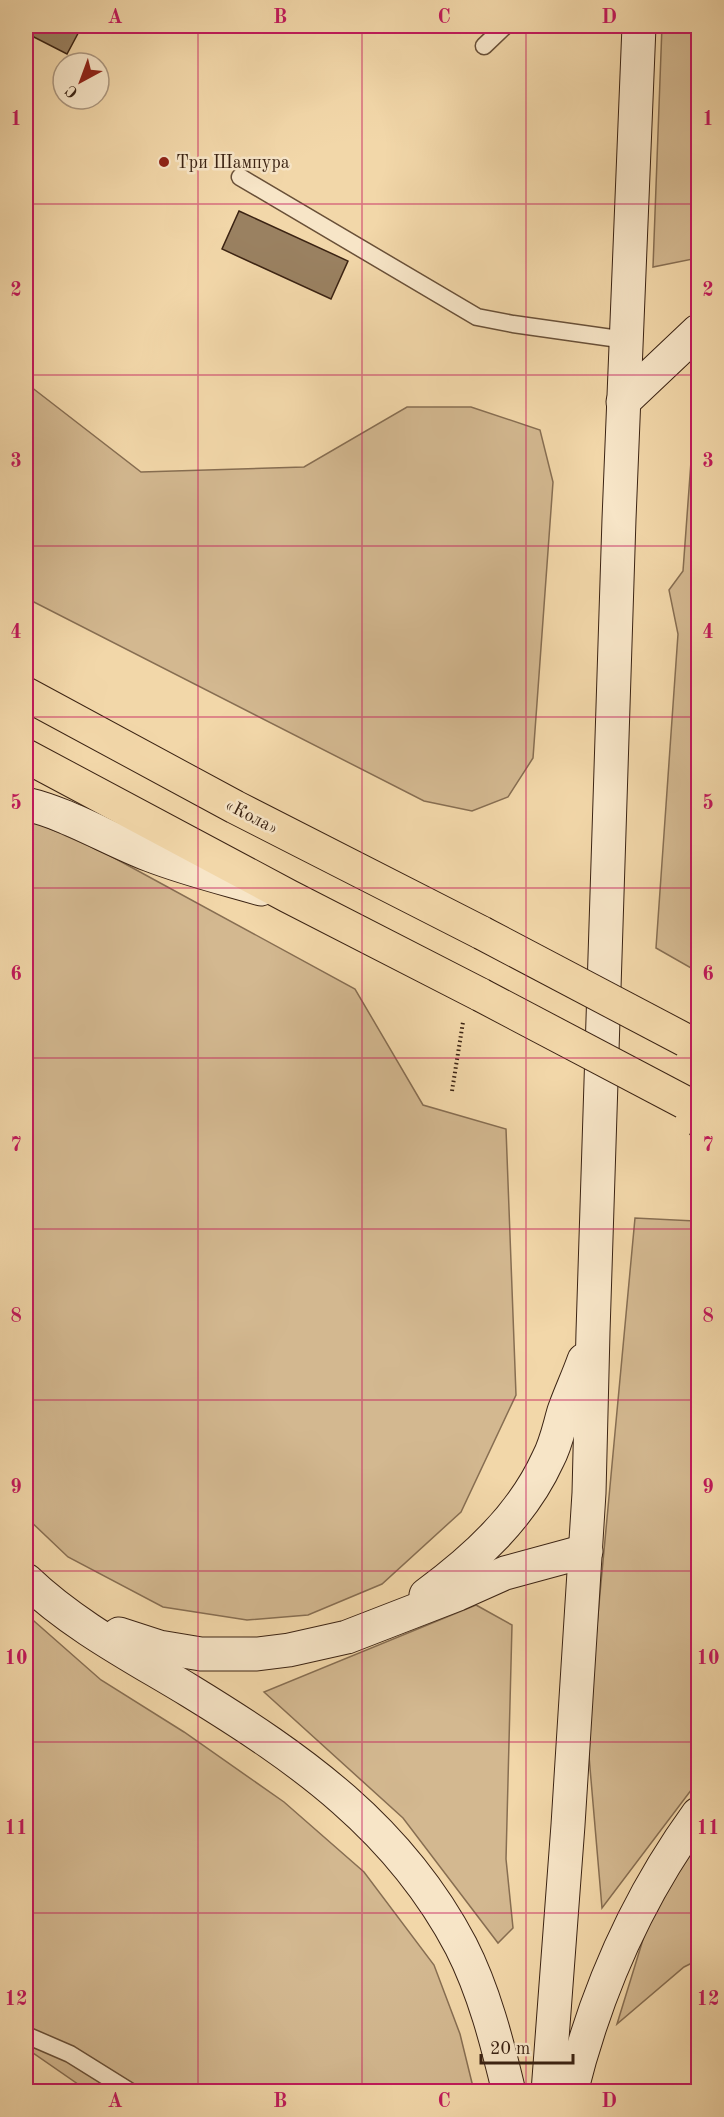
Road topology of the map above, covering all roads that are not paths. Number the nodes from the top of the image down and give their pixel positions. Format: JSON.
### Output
{"nodes":[{"id":1,"x":505,"y":26,"type":"edge"},
{"id":2,"x":639,"y":26,"type":"edge"},
{"id":3,"x":484,"y":46,"type":"dead end"},
{"id":4,"x":240,"y":177,"type":"dead end"},
{"id":5,"x":699,"y":331,"type":"edge"},
{"id":6,"x":626,"y":340,"type":"junction"},
{"id":7,"x":623,"y":402,"type":"junction"},
{"id":8,"x":26,"y":694,"type":"edge"},
{"id":9,"x":26,"y":756,"type":"edge"},
{"id":10,"x":26,"y":804,"type":"edge"},
{"id":11,"x":288,"y":896,"type":"junction"},
{"id":12,"x":694,"y":1044,"type":"edge"},
{"id":13,"x":691,"y":1105,"type":"edge"},
{"id":14,"x":593,"y":1332,"type":"junction"},
{"id":15,"x":586,"y":1551,"type":"junction"},
{"id":16,"x":26,"y":1571,"type":"edge"},
{"id":17,"x":26,"y":1580,"type":"edge"},
{"id":18,"x":396,"y":1617,"type":"junction"},
{"id":19,"x":699,"y":1814,"type":"edge"},
{"id":20,"x":26,"y":2035,"type":"edge"},
{"id":21,"x":132,"y":2091,"type":"edge"},
{"id":22,"x":509,"y":2091,"type":"edge"},
{"id":23,"x":548,"y":2091,"type":"edge"},
{"id":24,"x":571,"y":2091,"type":"edge"}],
"edges":[{"from":1,"to":3,"type":"lane"},
{"from":2,"to":6,"type":"main road"},
{"from":4,"to":6,"type":"lane"},
{"from":5,"to":7,"type":"main road"},
{"from":6,"to":7,"type":"main road"},
{"from":7,"to":14,"type":"main road"},
{"from":8,"to":12,"type":"highway","name":"«Кола»","bridge":true},
{"from":9,"to":11,"type":"highway"},
{"from":10,"to":11,"type":"main road"},
{"from":11,"to":13,"type":"highway","bridge":true},
{"from":14,"to":15,"type":"main road"},
{"from":14,"to":18,"type":"main road"},
{"from":15,"to":18,"type":"main road"},
{"from":15,"to":23,"type":"main road"},
{"from":16,"to":18,"type":"main road"},
{"from":17,"to":22,"type":"main road"},
{"from":19,"to":24,"type":"main road"},
{"from":20,"to":21,"type":"lane"}]}
